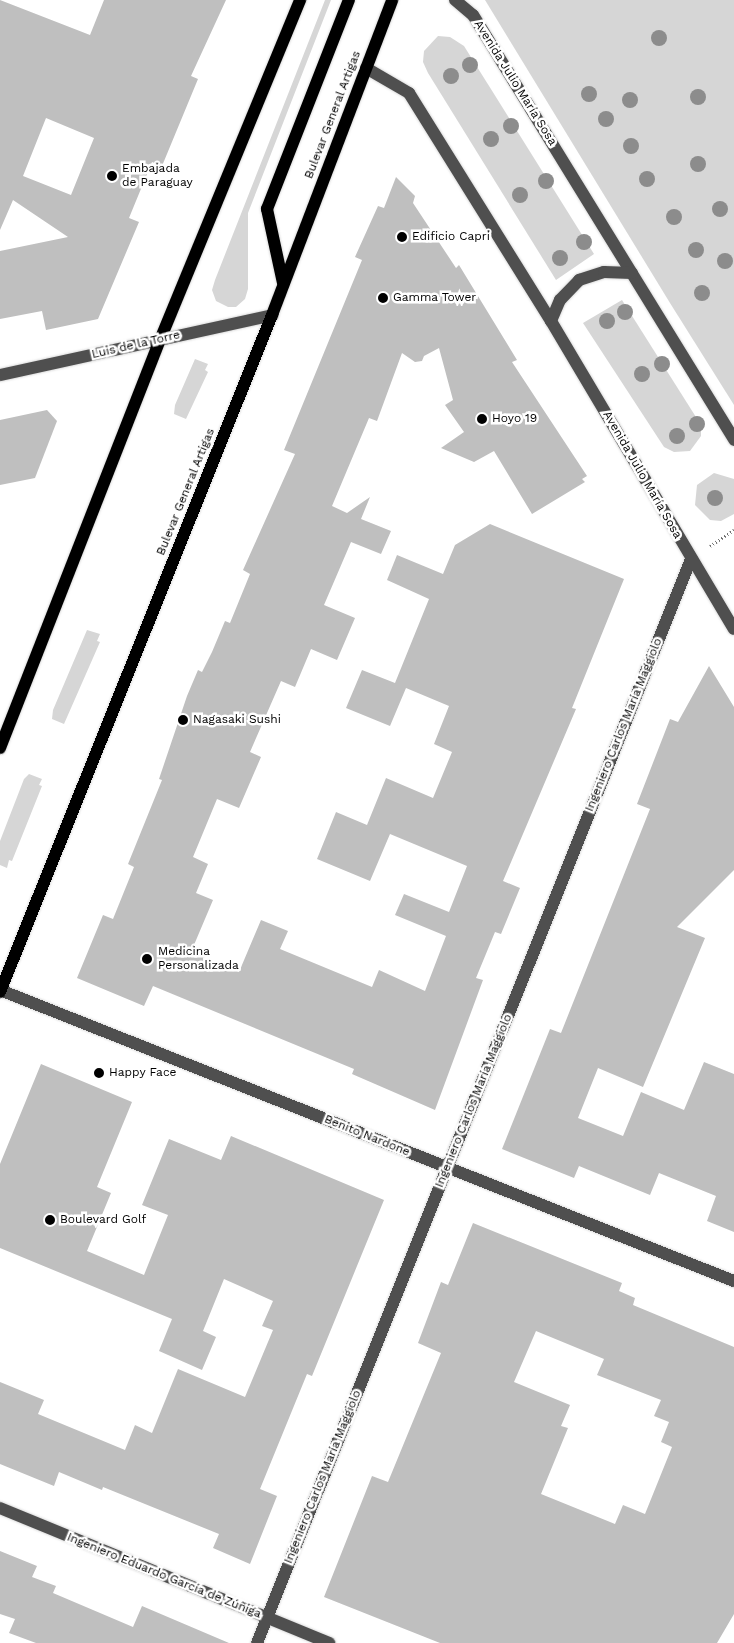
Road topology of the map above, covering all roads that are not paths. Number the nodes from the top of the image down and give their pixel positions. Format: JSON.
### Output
{"nodes":[{"id":1,"x":300,"y":0,"type":"edge"},
{"id":2,"x":349,"y":0,"type":"edge"},
{"id":3,"x":392,"y":0,"type":"edge"},
{"id":4,"x":455,"y":0,"type":"edge"},
{"id":5,"x":366,"y":68,"type":"junction"},
{"id":6,"x":632,"y":273,"type":"junction"},
{"id":7,"x":283,"y":283,"type":"junction"},
{"id":8,"x":272,"y":315,"type":"junction"},
{"id":9,"x":551,"y":321,"type":"junction"},
{"id":10,"x":160,"y":340,"type":"junction"},
{"id":11,"x":0,"y":375,"type":"edge"},
{"id":12,"x":734,"y":440,"type":"edge"},
{"id":13,"x":691,"y":559,"type":"junction"},
{"id":14,"x":734,"y":629,"type":"edge"},
{"id":15,"x":0,"y":748,"type":"edge"},
{"id":16,"x":0,"y":991,"type":"edge"},
{"id":17,"x":447,"y":1167,"type":"junction"},
{"id":18,"x":734,"y":1281,"type":"edge"},
{"id":19,"x":0,"y":1508,"type":"edge"},
{"id":20,"x":267,"y":1618,"type":"junction"},
{"id":21,"x":257,"y":1643,"type":"edge"},
{"id":22,"x":329,"y":1643,"type":"edge"}],
"edges":[{"from":1,"to":10,"type":"main road"},
{"from":2,"to":7,"type":"main road"},
{"from":3,"to":5,"type":"main road","name":"Bulevar General Artigas"},
{"from":4,"to":6,"type":"street","name":"Avenida Julio María Sosa"},
{"from":5,"to":7,"type":"main road","name":"Bulevar General Artigas"},
{"from":5,"to":9,"type":"street","name":"Avenida Julio María Sosa"},
{"from":6,"to":9,"type":"street"},
{"from":6,"to":12,"type":"street","name":"Avenida Julio María Sosa"},
{"from":7,"to":8,"type":"main road","name":"Bulevar General Artigas"},
{"from":8,"to":10,"type":"street","name":"Luis de la Torre"},
{"from":8,"to":16,"type":"main road","name":"Bulevar General Artigas"},
{"from":9,"to":13,"type":"street","name":"Avenida Julio María Sosa"},
{"from":10,"to":11,"type":"street","name":"Luis de la Torre"},
{"from":10,"to":15,"type":"main road"},
{"from":13,"to":14,"type":"street","name":"Avenida Julio María Sosa"},
{"from":13,"to":17,"type":"street","name":"Ingeniero Carlos María Maggiolo"},
{"from":16,"to":17,"type":"street","name":"Benito Nardone"},
{"from":17,"to":18,"type":"street","name":"Benito Nardone"},
{"from":17,"to":20,"type":"street","name":"Ingeniero Carlos María Maggiolo"},
{"from":19,"to":20,"type":"street","name":"Ingeniero Eduardo García de Zúñiga"},
{"from":20,"to":21,"type":"street","name":"Ingeniero Carlos María Maggiolo"},
{"from":20,"to":22,"type":"street","name":"Ingeniero Eduardo García de Zúñiga"}]}
